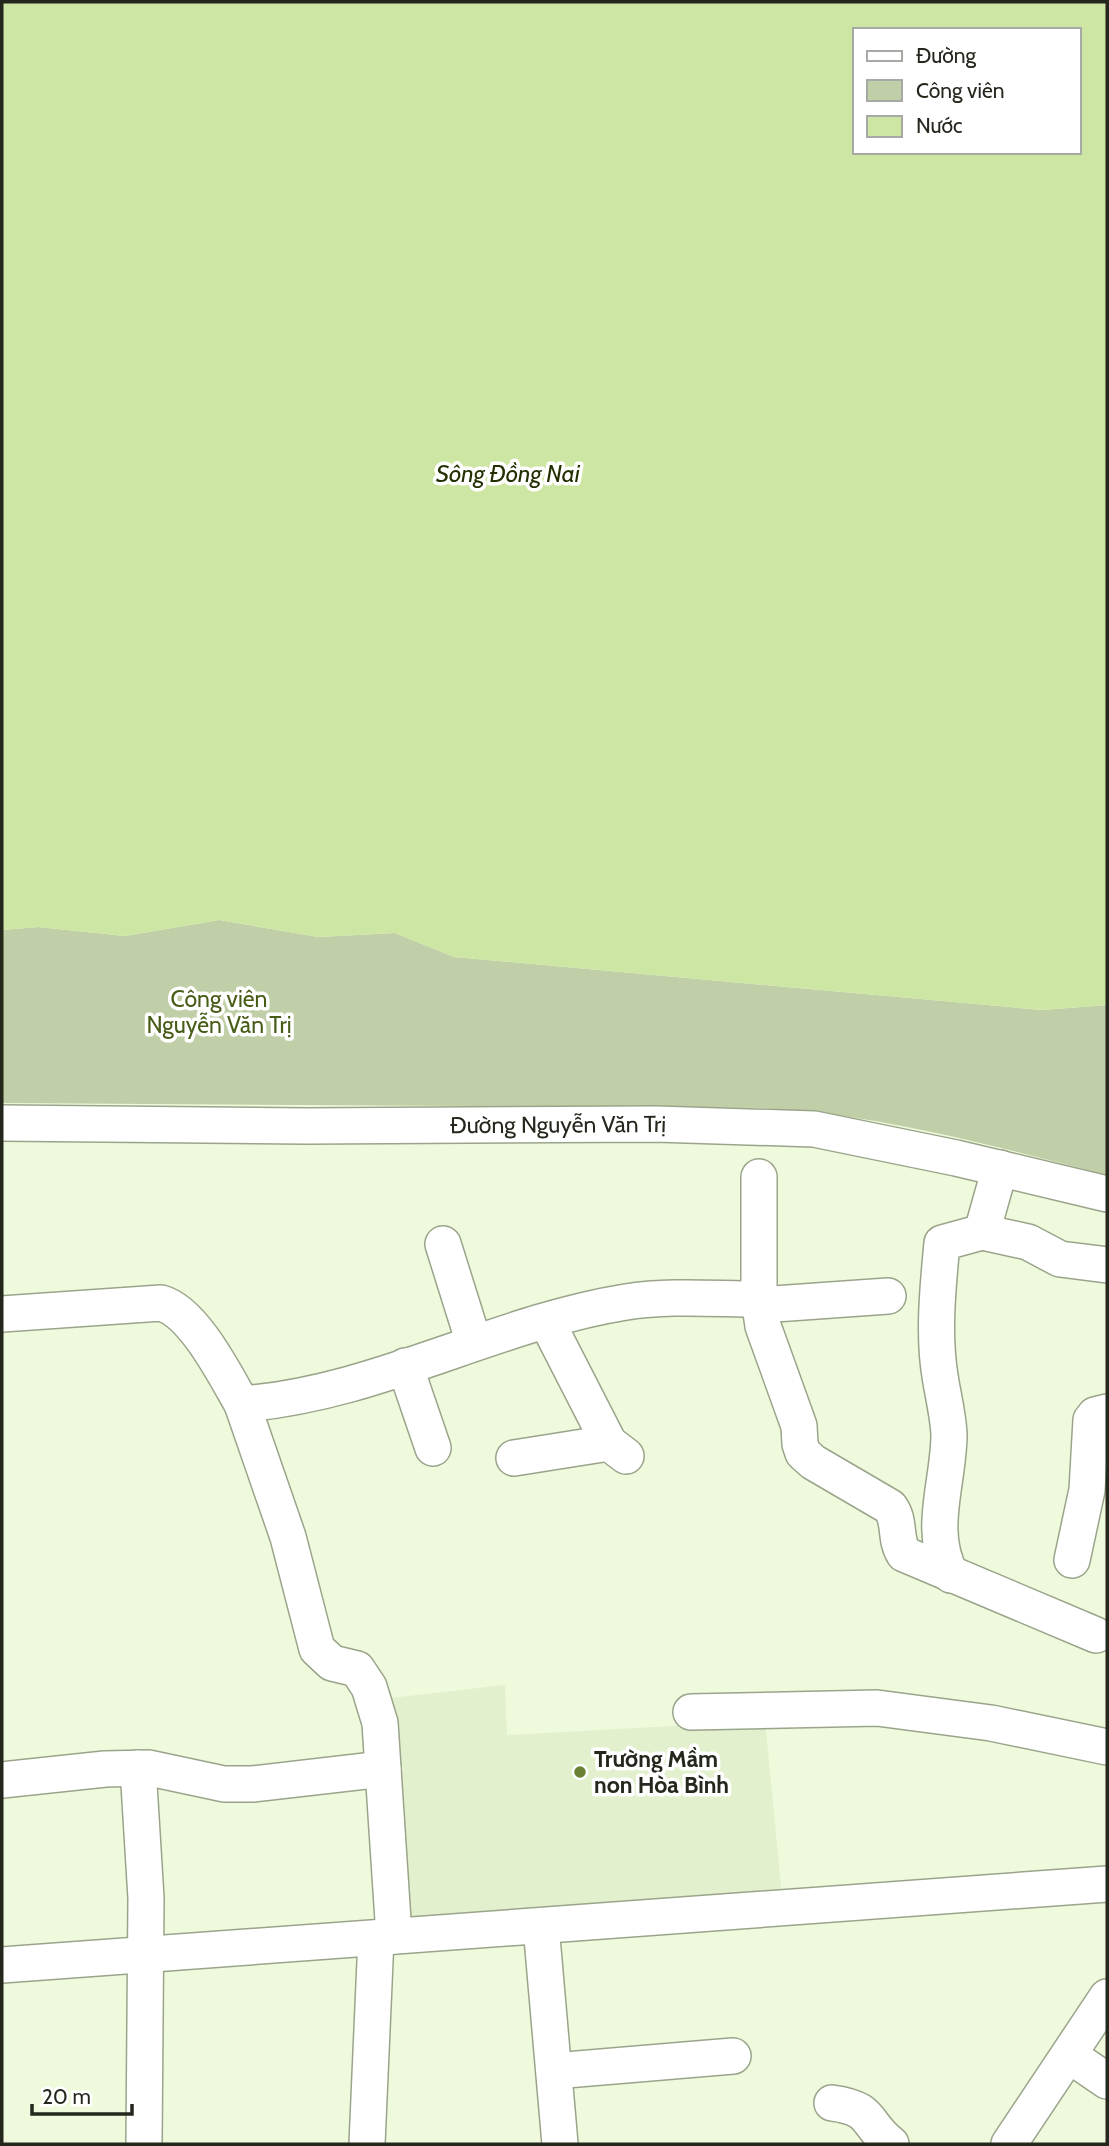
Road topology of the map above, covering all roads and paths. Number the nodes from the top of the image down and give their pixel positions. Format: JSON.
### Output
{"nodes":[{"id":1,"x":2,"y":1123,"type":"edge"},
{"id":2,"x":1000,"y":1168,"type":"junction"},
{"id":3,"x":759,"y":1177,"type":"dead end"},
{"id":4,"x":1107,"y":1194,"type":"edge"},
{"id":5,"x":982,"y":1232,"type":"junction"},
{"id":6,"x":443,"y":1244,"type":"dead end"},
{"id":7,"x":1107,"y":1265,"type":"edge"},
{"id":8,"x":888,"y":1296,"type":"dead end"},
{"id":9,"x":760,"y":1302,"type":"junction"},
{"id":10,"x":2,"y":1314,"type":"edge"},
{"id":11,"x":547,"y":1322,"type":"junction"},
{"id":12,"x":474,"y":1343,"type":"junction"},
{"id":13,"x":405,"y":1366,"type":"junction"},
{"id":14,"x":242,"y":1404,"type":"junction"},
{"id":15,"x":1107,"y":1412,"type":"edge"},
{"id":16,"x":433,"y":1448,"type":"dead end"},
{"id":17,"x":514,"y":1458,"type":"dead end"},
{"id":18,"x":1072,"y":1560,"type":"dead end"},
{"id":19,"x":951,"y":1575,"type":"junction"},
{"id":20,"x":1096,"y":1635,"type":"dead end"},
{"id":21,"x":691,"y":1712,"type":"dead end"},
{"id":22,"x":1107,"y":1747,"type":"edge"},
{"id":23,"x":138,"y":1768,"type":"junction"},
{"id":24,"x":383,"y":1769,"type":"junction"},
{"id":25,"x":2,"y":1780,"type":"edge"},
{"id":26,"x":1107,"y":1884,"type":"edge"},
{"id":27,"x":541,"y":1926,"type":"junction"},
{"id":28,"x":385,"y":1937,"type":"junction"},
{"id":29,"x":143,"y":1955,"type":"junction"},
{"id":30,"x":2,"y":1965,"type":"edge"},
{"id":31,"x":1107,"y":1997,"type":"edge"},
{"id":32,"x":1069,"y":2055,"type":"junction"},
{"id":33,"x":733,"y":2056,"type":"dead end"},
{"id":34,"x":554,"y":2071,"type":"junction"},
{"id":35,"x":1107,"y":2081,"type":"edge"},
{"id":36,"x":832,"y":2103,"type":"dead end"},
{"id":37,"x":144,"y":2144,"type":"edge"},
{"id":38,"x":368,"y":2144,"type":"edge"},
{"id":39,"x":560,"y":2144,"type":"edge"},
{"id":40,"x":891,"y":2144,"type":"edge"},
{"id":41,"x":1009,"y":2144,"type":"edge"}],
"edges":[{"from":1,"to":2,"type":"street","name":"Đường Nguyễn Văn Trị"},
{"from":2,"to":4,"type":"street","name":"Đường Nguyễn Văn Trị"},
{"from":2,"to":5,"type":"street"},
{"from":3,"to":9,"type":"street"},
{"from":5,"to":7,"type":"street"},
{"from":5,"to":19,"type":"street"},
{"from":6,"to":12,"type":"street"},
{"from":8,"to":9,"type":"street"},
{"from":9,"to":11,"type":"street"},
{"from":9,"to":19,"type":"street"},
{"from":10,"to":14,"type":"street"},
{"from":11,"to":12,"type":"street"},
{"from":11,"to":17,"type":"street"},
{"from":12,"to":13,"type":"street"},
{"from":13,"to":14,"type":"street"},
{"from":13,"to":16,"type":"street"},
{"from":14,"to":24,"type":"street"},
{"from":15,"to":18,"type":"street"},
{"from":19,"to":20,"type":"street"},
{"from":21,"to":22,"type":"street"},
{"from":23,"to":24,"type":"street"},
{"from":23,"to":25,"type":"street"},
{"from":23,"to":29,"type":"street"},
{"from":24,"to":28,"type":"street"},
{"from":26,"to":27,"type":"street"},
{"from":27,"to":28,"type":"street"},
{"from":27,"to":34,"type":"street"},
{"from":28,"to":29,"type":"street"},
{"from":28,"to":38,"type":"street"},
{"from":29,"to":30,"type":"street"},
{"from":29,"to":37,"type":"street"},
{"from":31,"to":32,"type":"street"},
{"from":32,"to":35,"type":"street"},
{"from":32,"to":41,"type":"street"},
{"from":33,"to":34,"type":"street"},
{"from":34,"to":39,"type":"street"},
{"from":36,"to":40,"type":"street"}]}
